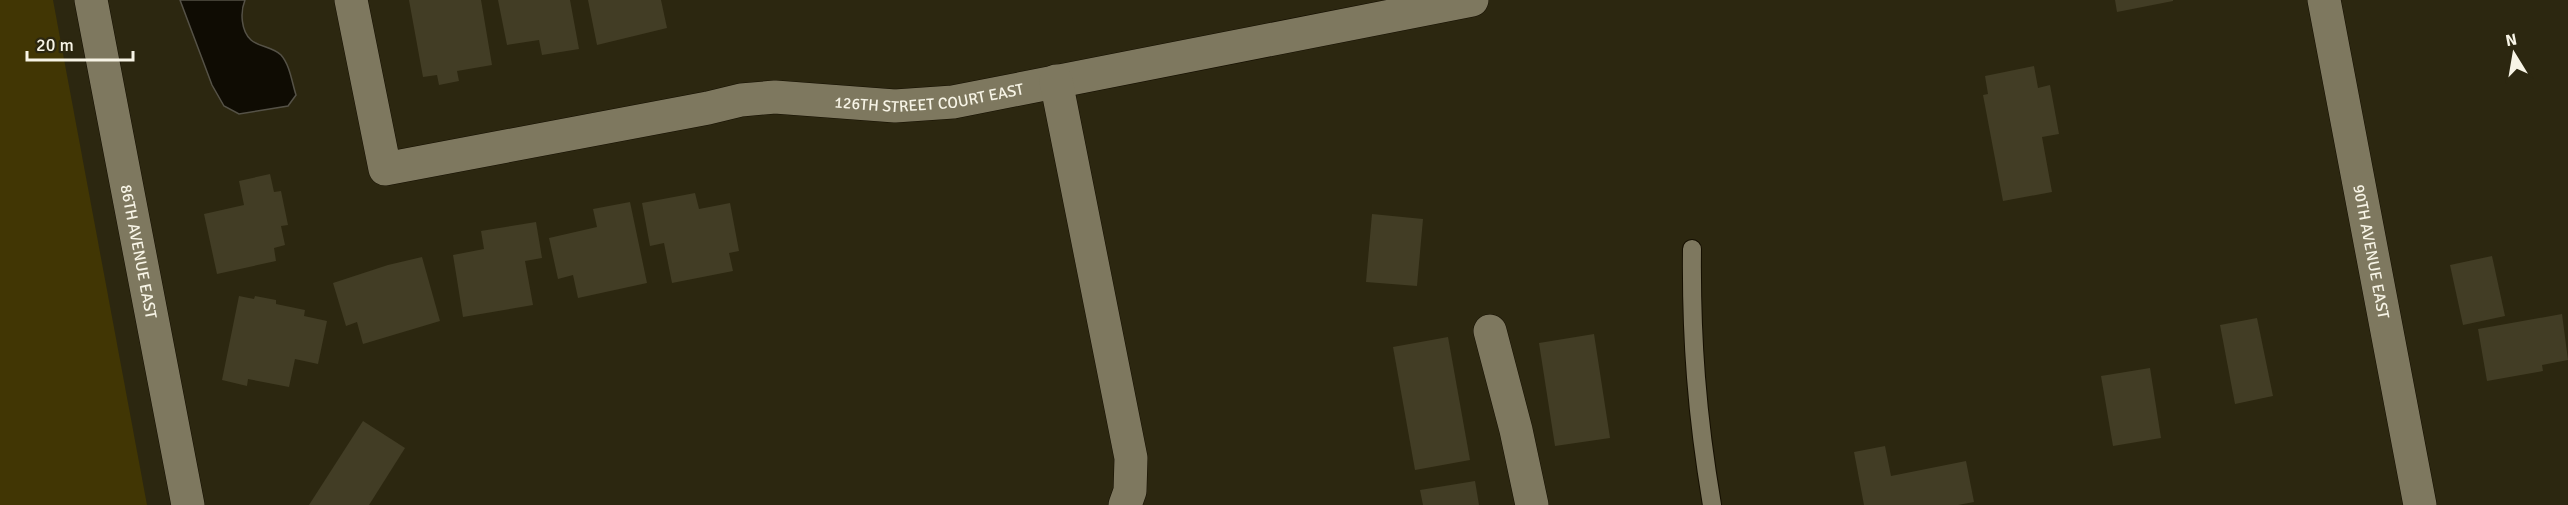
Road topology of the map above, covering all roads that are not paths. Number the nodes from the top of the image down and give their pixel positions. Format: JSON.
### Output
{"nodes":[{"id":1,"x":91,"y":0,"type":"edge"},
{"id":2,"x":351,"y":0,"type":"edge"},
{"id":3,"x":1473,"y":0,"type":"edge"},
{"id":4,"x":2324,"y":0,"type":"edge"},
{"id":5,"x":1056,"y":81,"type":"junction"},
{"id":6,"x":1692,"y":249,"type":"dead end"},
{"id":7,"x":1490,"y":331,"type":"dead end"},
{"id":8,"x":188,"y":505,"type":"edge"},
{"id":9,"x":1125,"y":505,"type":"edge"},
{"id":10,"x":1532,"y":505,"type":"edge"},
{"id":11,"x":1712,"y":505,"type":"edge"},
{"id":12,"x":2420,"y":505,"type":"edge"}],
"edges":[{"from":1,"to":8,"type":"street","name":"86TH AVENUE EAST"},
{"from":2,"to":5,"type":"street","name":"126TH STREET COURT EAST"},
{"from":3,"to":5,"type":"street","name":"126TH STREET COURT EAST"},
{"from":4,"to":12,"type":"street","name":"90TH AVENUE EAST"},
{"from":5,"to":9,"type":"street"},
{"from":6,"to":11,"type":"lane"},
{"from":7,"to":10,"type":"street"}]}
